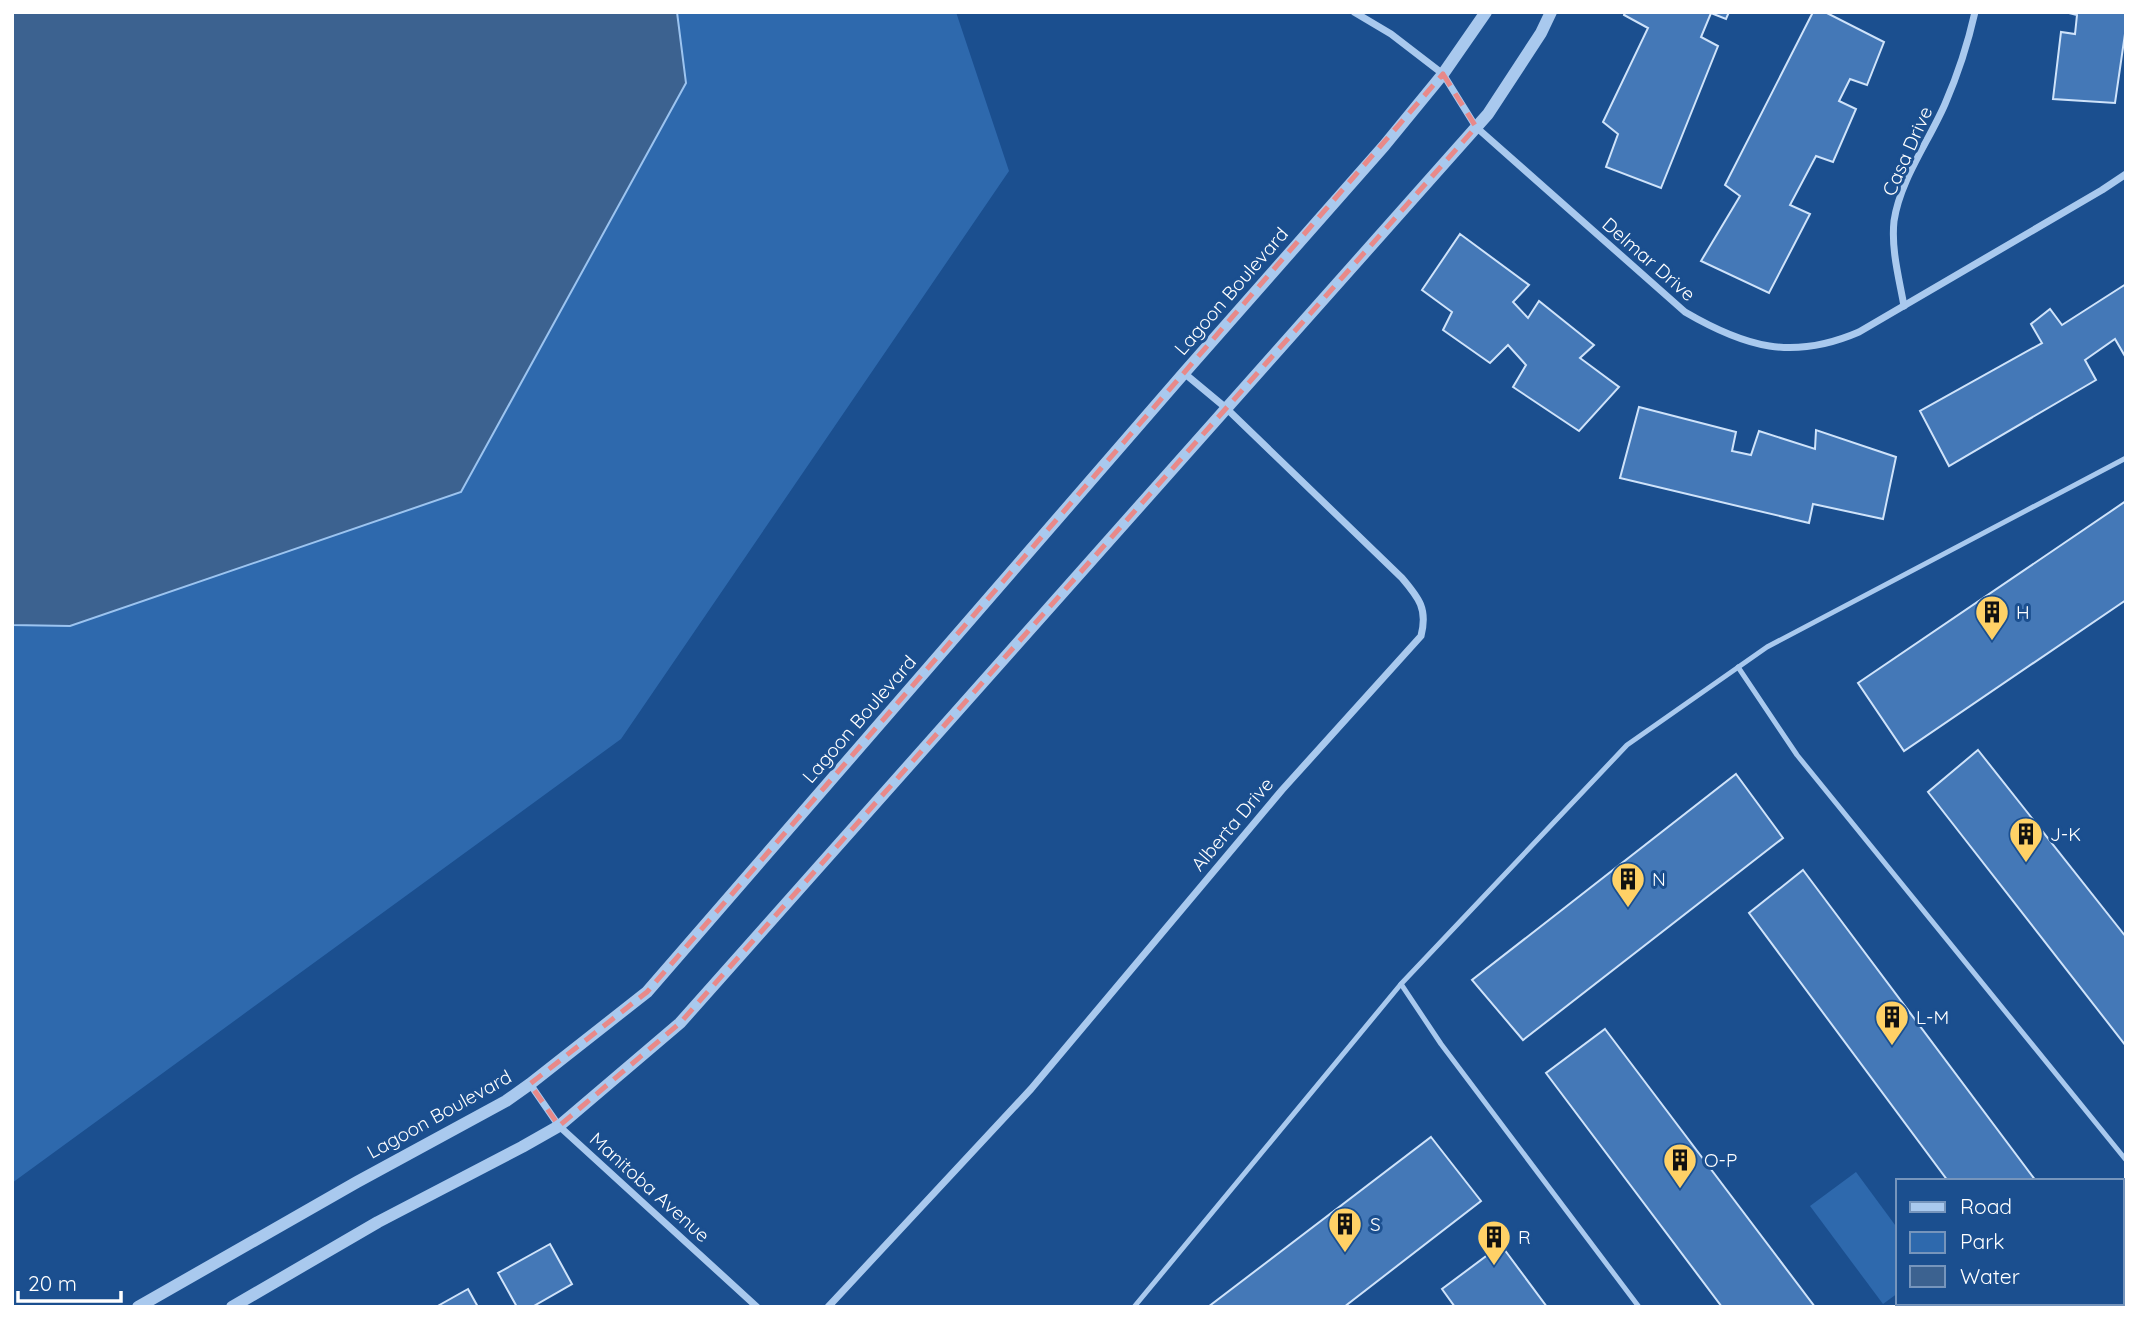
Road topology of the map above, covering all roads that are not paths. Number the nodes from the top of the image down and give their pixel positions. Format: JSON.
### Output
{"nodes":[{"id":1,"x":1354,"y":12,"type":"edge"},
{"id":2,"x":1486,"y":12,"type":"edge"},
{"id":3,"x":1551,"y":12,"type":"edge"},
{"id":4,"x":1975,"y":12,"type":"edge"},
{"id":5,"x":1443,"y":74,"type":"junction"},
{"id":6,"x":1476,"y":127,"type":"junction"},
{"id":7,"x":2126,"y":174,"type":"edge"},
{"id":8,"x":1904,"y":306,"type":"junction"},
{"id":9,"x":1184,"y":373,"type":"junction"},
{"id":10,"x":1226,"y":408,"type":"junction"},
{"id":11,"x":2126,"y":458,"type":"edge"},
{"id":12,"x":1738,"y":667,"type":"junction"},
{"id":13,"x":1401,"y":984,"type":"junction"},
{"id":14,"x":530,"y":1084,"type":"junction"},
{"id":15,"x":559,"y":1125,"type":"junction"},
{"id":16,"x":2126,"y":1160,"type":"edge"},
{"id":17,"x":138,"y":1307,"type":"edge"},
{"id":18,"x":232,"y":1307,"type":"edge"},
{"id":19,"x":757,"y":1307,"type":"edge"},
{"id":20,"x":828,"y":1307,"type":"edge"},
{"id":21,"x":1134,"y":1307,"type":"edge"},
{"id":22,"x":1639,"y":1307,"type":"edge"}],
"edges":[{"from":1,"to":5,"type":"street","name":"Delmar Drive"},
{"from":2,"to":5,"type":"street","name":"Lagoon Boulevard"},
{"from":3,"to":6,"type":"street"},
{"from":4,"to":8,"type":"street","name":"Casa Drive"},
{"from":5,"to":6,"type":"street","name":"Delmar Drive"},
{"from":5,"to":9,"type":"street","name":"Lagoon Boulevard"},
{"from":6,"to":8,"type":"street","name":"Delmar Drive"},
{"from":6,"to":10,"type":"street"},
{"from":7,"to":8,"type":"street","name":"Delmar Drive"},
{"from":9,"to":10,"type":"street","name":"Alberta Drive"},
{"from":9,"to":14,"type":"street","name":"Lagoon Boulevard"},
{"from":10,"to":15,"type":"street"},
{"from":10,"to":20,"type":"street","name":"Alberta Drive"},
{"from":11,"to":12,"type":"lane"},
{"from":12,"to":13,"type":"lane"},
{"from":12,"to":16,"type":"lane"},
{"from":13,"to":21,"type":"lane"},
{"from":13,"to":22,"type":"lane"},
{"from":14,"to":15,"type":"street","name":"Manitoba Avenue"},
{"from":14,"to":17,"type":"street","name":"Lagoon Boulevard"},
{"from":15,"to":18,"type":"street"},
{"from":15,"to":19,"type":"street","name":"Manitoba Avenue"}]}
